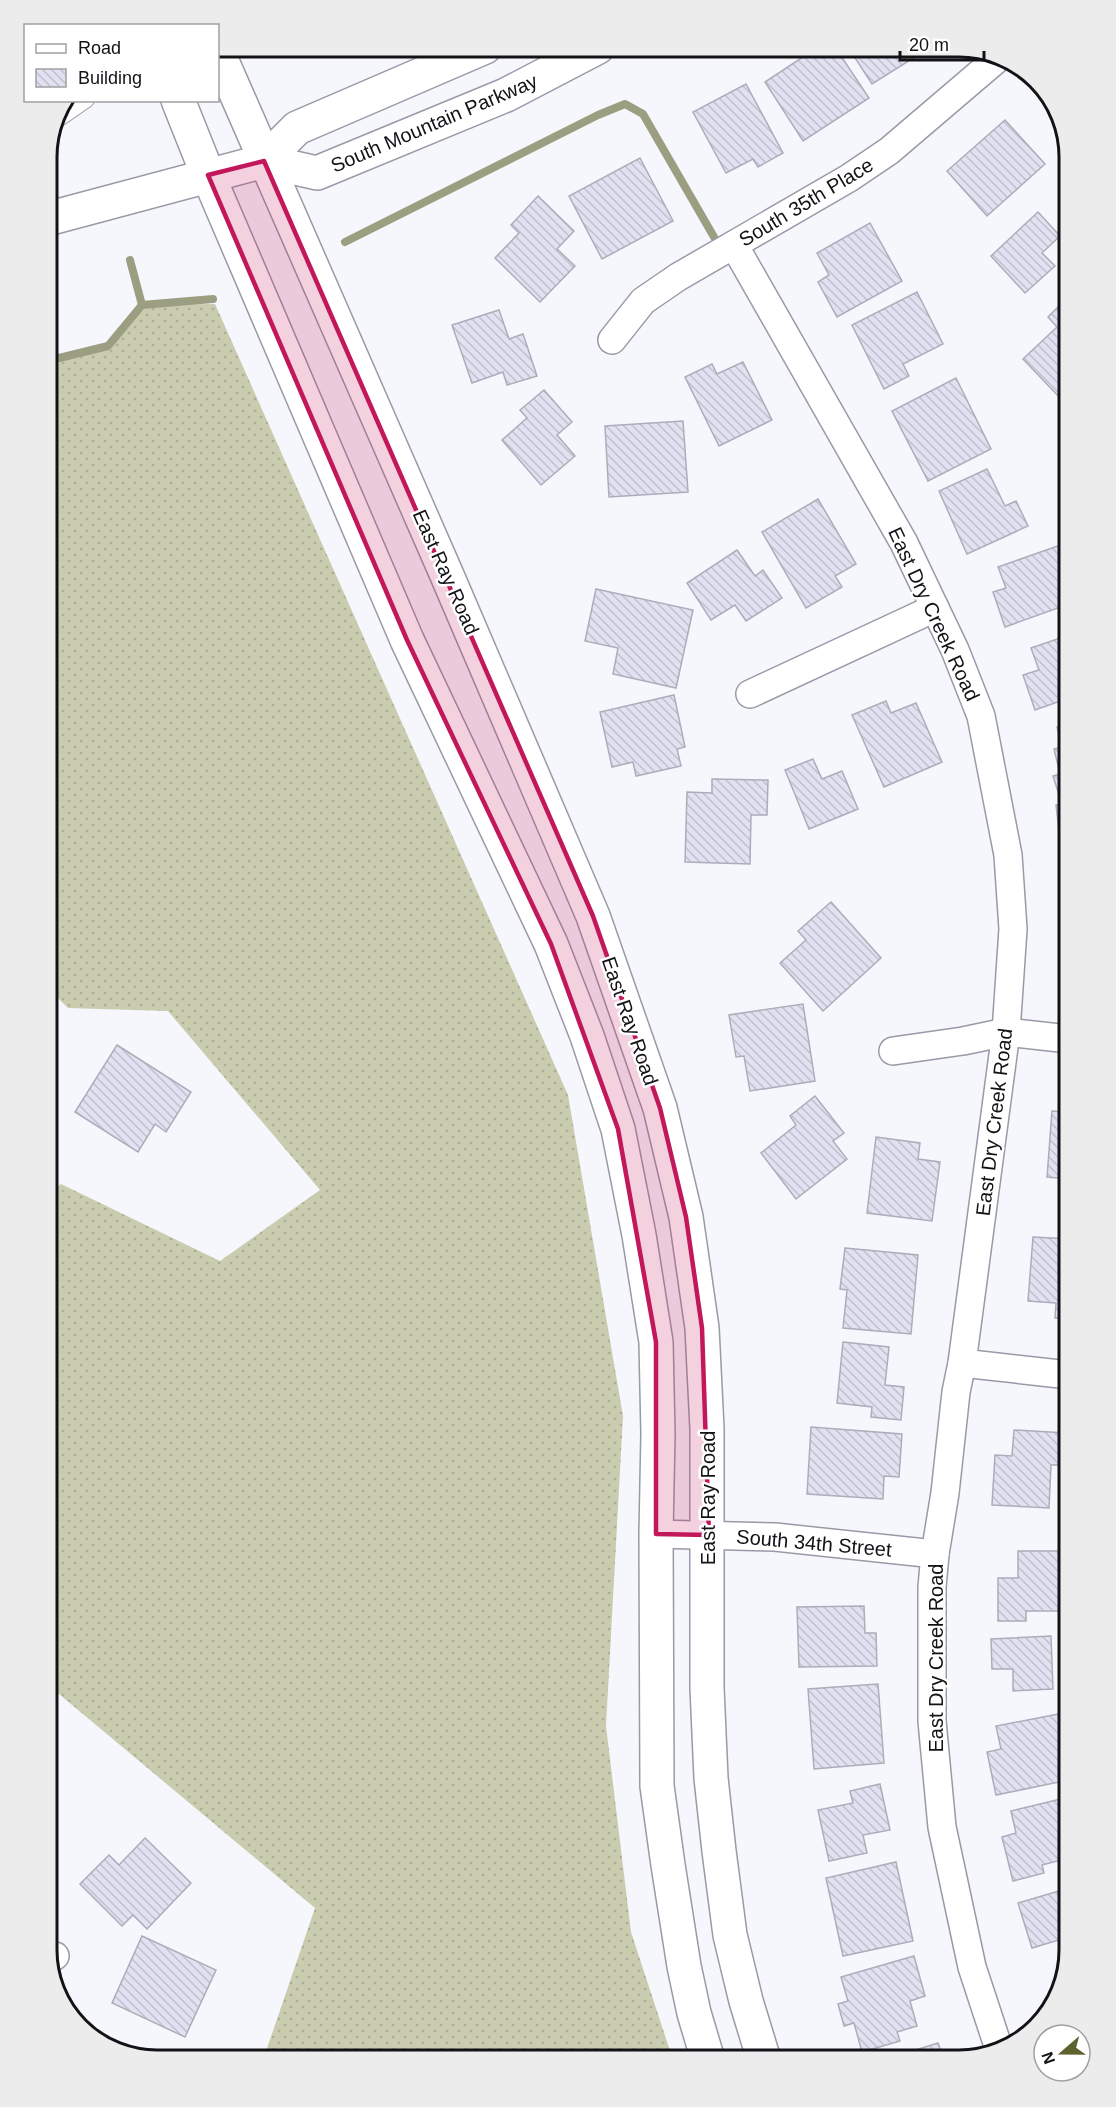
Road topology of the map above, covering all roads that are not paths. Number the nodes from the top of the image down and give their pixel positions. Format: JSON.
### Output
{"nodes":[{"id":1,"x":220,"y":57,"type":"edge"},
{"id":2,"x":462,"y":57,"type":"edge"},
{"id":3,"x":579,"y":57,"type":"edge"},
{"id":4,"x":992,"y":63,"type":"edge"},
{"id":5,"x":84,"y":102,"type":"edge"},
{"id":6,"x":179,"y":102,"type":"edge"},
{"id":7,"x":67,"y":114,"type":"edge"},
{"id":8,"x":252,"y":164,"type":"junction"},
{"id":9,"x":208,"y":175,"type":"junction"},
{"id":10,"x":57,"y":216,"type":"edge"},
{"id":11,"x":734,"y":245,"type":"junction"},
{"id":12,"x":612,"y":340,"type":"dead end"},
{"id":13,"x":936,"y":608,"type":"junction"},
{"id":14,"x":750,"y":694,"type":"dead end"},
{"id":15,"x":1006,"y":1032,"type":"junction"},
{"id":16,"x":1059,"y":1038,"type":"edge"},
{"id":17,"x":893,"y":1051,"type":"dead end"},
{"id":18,"x":962,"y":1363,"type":"junction"},
{"id":19,"x":1059,"y":1374,"type":"edge"},
{"id":20,"x":656,"y":1534,"type":"junction"},
{"id":21,"x":709,"y":1535,"type":"junction"},
{"id":22,"x":935,"y":1554,"type":"junction"},
{"id":23,"x":997,"y":2042,"type":"edge"},
{"id":24,"x":705,"y":2050,"type":"edge"},
{"id":25,"x":761,"y":2050,"type":"edge"}],
"edges":[{"from":1,"to":8,"type":"main road","name":"East Ray Road"},
{"from":2,"to":8,"type":"main road"},
{"from":3,"to":8,"type":"main road","name":"South Mountain Parkway"},
{"from":4,"to":11,"type":"street","name":"South 35th Place"},
{"from":5,"to":7,"type":"lane"},
{"from":6,"to":9,"type":"main road"},
{"from":8,"to":9,"type":"main road"},
{"from":8,"to":21,"type":"main road","name":"East Ray Road"},
{"from":9,"to":10,"type":"main road"},
{"from":9,"to":20,"type":"main road"},
{"from":11,"to":12,"type":"street","name":"South 35th Place"},
{"from":11,"to":13,"type":"street","name":"East Dry Creek Road"},
{"from":13,"to":14,"type":"street"},
{"from":13,"to":15,"type":"street","name":"East Dry Creek Road"},
{"from":15,"to":16,"type":"street"},
{"from":15,"to":17,"type":"street"},
{"from":15,"to":18,"type":"street","name":"East Dry Creek Road"},
{"from":18,"to":19,"type":"street"},
{"from":18,"to":22,"type":"street","name":"East Dry Creek Road"},
{"from":20,"to":21,"type":"street","name":"South 34th Street"},
{"from":20,"to":24,"type":"main road"},
{"from":21,"to":22,"type":"street","name":"South 34th Street"},
{"from":21,"to":25,"type":"main road","name":"East Ray Road"},
{"from":22,"to":23,"type":"street","name":"East Dry Creek Road"}]}
